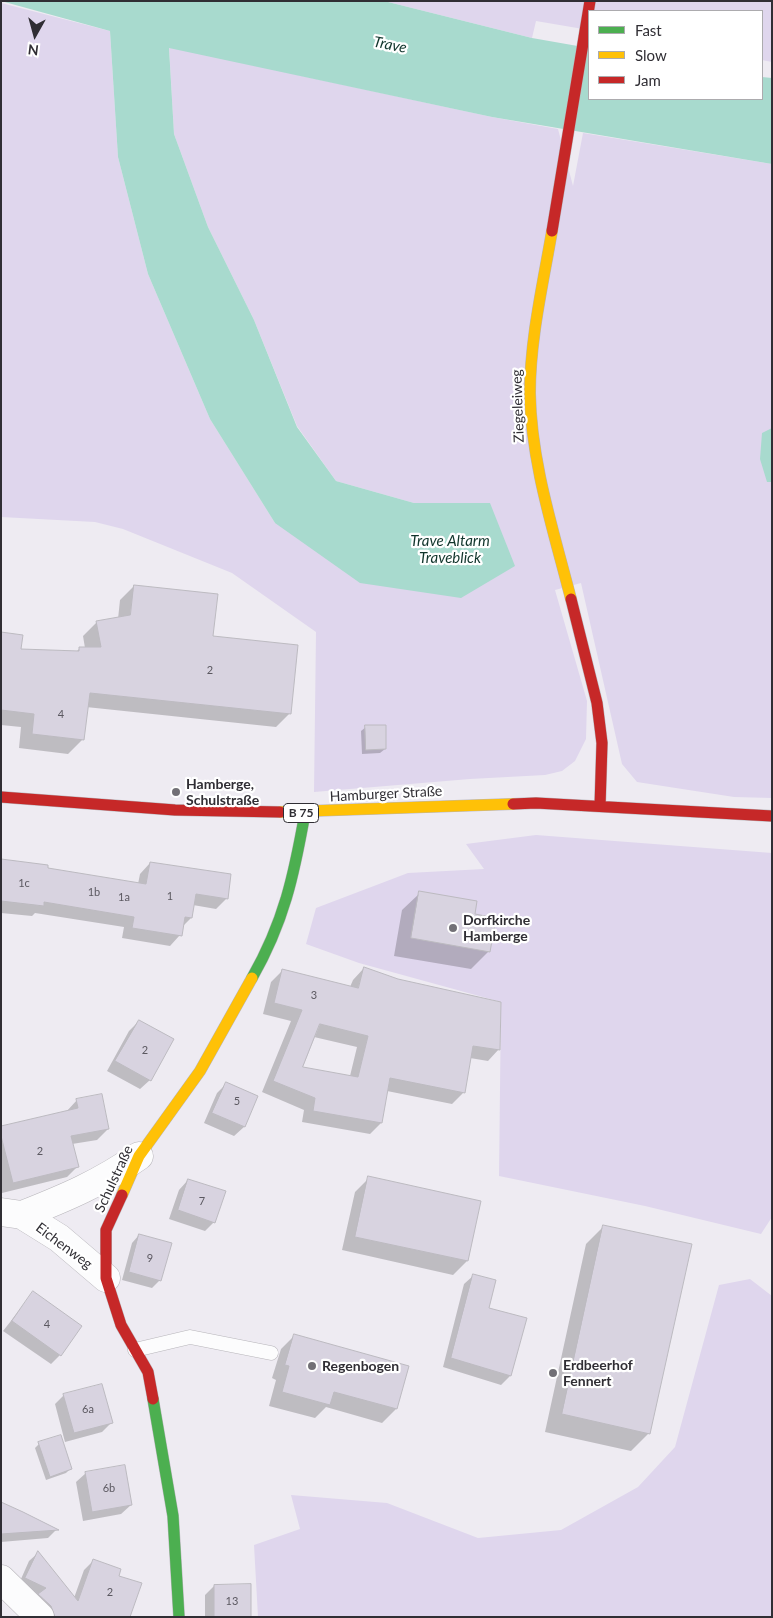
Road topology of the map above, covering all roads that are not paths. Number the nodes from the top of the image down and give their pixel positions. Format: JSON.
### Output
{"nodes":[{"id":1,"x":588,"y":13,"type":"edge"},
{"id":2,"x":1,"y":797,"type":"edge"},
{"id":3,"x":600,"y":806,"type":"junction"},
{"id":4,"x":305,"y":813,"type":"junction"},
{"id":5,"x":772,"y":816,"type":"edge"},
{"id":6,"x":139,"y":1156,"type":"junction"},
{"id":7,"x":12,"y":1213,"type":"edge"},
{"id":8,"x":106,"y":1278,"type":"junction"},
{"id":9,"x":135,"y":1350,"type":"junction"},
{"id":10,"x":271,"y":1354,"type":"dead end"},
{"id":11,"x":1,"y":1578,"type":"edge"},
{"id":12,"x":40,"y":1617,"type":"edge"},
{"id":13,"x":179,"y":1617,"type":"edge"}],
"edges":[{"from":1,"to":3,"type":"street","name":"Ziegeleiweg"},
{"from":2,"to":4,"type":"street","name":"Hamburger Straße","number":"B 75"},
{"from":3,"to":4,"type":"street","name":"Hamburger Straße","number":"B 75"},
{"from":3,"to":5,"type":"street","name":"Hamburger Straße","number":"B 75"},
{"from":4,"to":6,"type":"street","name":"Schulstraße"},
{"from":6,"to":7,"type":"street","name":"Eichenweg"},
{"from":6,"to":8,"type":"street","name":"Schulstraße"},
{"from":7,"to":8,"type":"street","name":"Eichenweg"},
{"from":8,"to":9,"type":"street","name":"Schulstraße"},
{"from":9,"to":10,"type":"lane"},
{"from":9,"to":13,"type":"street","name":"Schulstraße"},
{"from":11,"to":12,"type":"street"}]}
